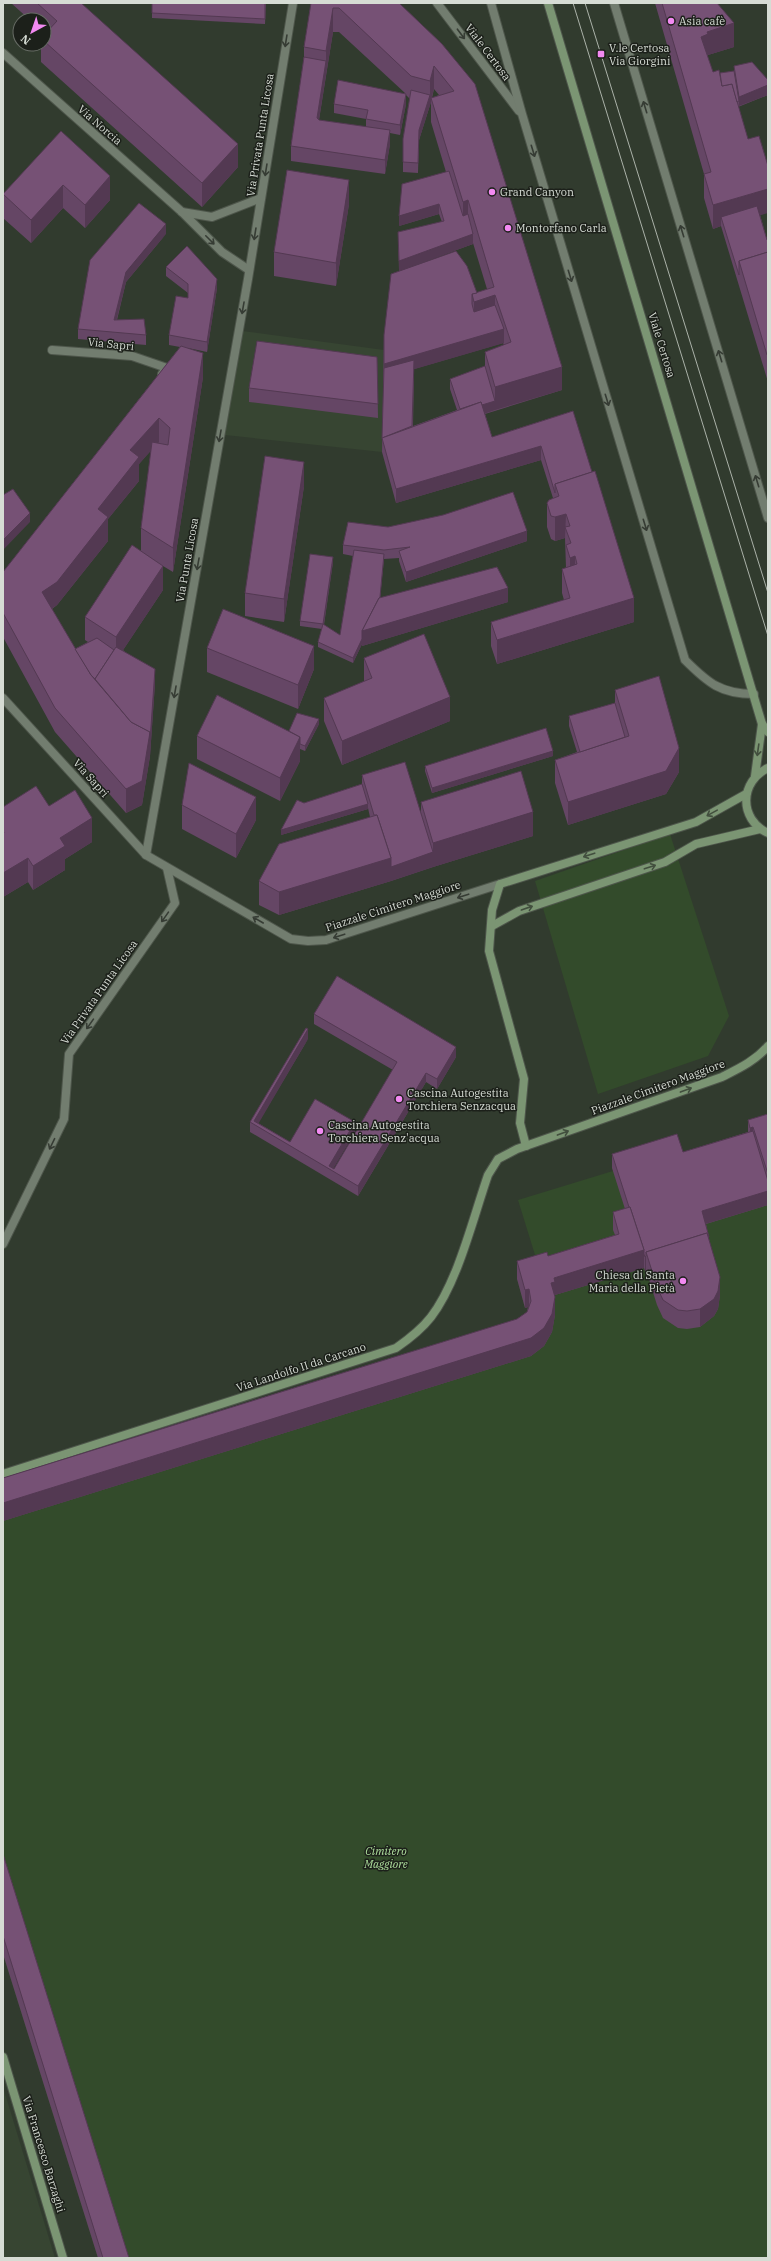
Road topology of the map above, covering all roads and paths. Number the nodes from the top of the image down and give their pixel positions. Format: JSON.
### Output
{"nodes":[{"id":1,"x":293,"y":3,"type":"edge"},
{"id":2,"x":437,"y":3,"type":"edge"},
{"id":3,"x":491,"y":3,"type":"edge"},
{"id":4,"x":548,"y":3,"type":"edge"},
{"id":5,"x":614,"y":3,"type":"edge"},
{"id":6,"x":3,"y":54,"type":"edge"},
{"id":7,"x":522,"y":114,"type":"junction"},
{"id":8,"x":261,"y":198,"type":"junction"},
{"id":9,"x":182,"y":212,"type":"junction"},
{"id":10,"x":249,"y":270,"type":"junction"},
{"id":11,"x":52,"y":350,"type":"dead end"},
{"id":12,"x":158,"y":380,"type":"edge"},
{"id":13,"x":768,"y":518,"type":"edge"},
{"id":14,"x":754,"y":694,"type":"junction"},
{"id":15,"x":3,"y":698,"type":"edge"},
{"id":16,"x":762,"y":724,"type":"junction"},
{"id":17,"x":768,"y":732,"type":"edge"},
{"id":18,"x":768,"y":768,"type":"edge"},
{"id":19,"x":755,"y":776,"type":"junction"},
{"id":20,"x":746,"y":794,"type":"junction"},
{"id":21,"x":764,"y":831,"type":"edge"},
{"id":22,"x":146,"y":855,"type":"junction"},
{"id":23,"x":168,"y":868,"type":"junction"},
{"id":24,"x":500,"y":884,"type":"junction"},
{"id":25,"x":492,"y":926,"type":"junction"},
{"id":26,"x":768,"y":1046,"type":"edge"},
{"id":27,"x":526,"y":1146,"type":"junction"},
{"id":28,"x":498,"y":1159,"type":"joint"},
{"id":29,"x":3,"y":1244,"type":"edge"},
{"id":30,"x":3,"y":1474,"type":"edge"},
{"id":31,"x":3,"y":2057,"type":"edge"},
{"id":32,"x":63,"y":2258,"type":"edge"}],
"edges":[{"from":1,"to":8,"type":"street","name":"Via Privata Punta Licosa","one_way":true},
{"from":2,"to":7,"type":"street","name":"Viale Certosa","one_way":true},
{"from":3,"to":7,"type":"street","name":"Viale Certosa"},
{"from":4,"to":14,"type":"main road","name":"Viale Certosa"},
{"from":13,"to":5,"type":"street","one_way":true},
{"from":6,"to":9,"type":"street","name":"Via Norcia"},
{"from":7,"to":14,"type":"street","name":"Viale Certosa","one_way":true},
{"from":8,"to":9,"type":"street"},
{"from":8,"to":10,"type":"street","name":"Via Privata Punta Licosa","one_way":true},
{"from":9,"to":10,"type":"street","name":"Via Norcia","one_way":true},
{"from":10,"to":22,"type":"street","name":"Via Punta Licosa","one_way":true},
{"from":11,"to":12,"type":"street","name":"Via Sapri"},
{"from":14,"to":16,"type":"main road","name":"Viale Certosa"},
{"from":15,"to":22,"type":"street","name":"Via Sapri"},
{"from":16,"to":17,"type":"main road","name":"Viale Certosa"},
{"from":16,"to":19,"type":"main road","name":"Viale Certosa","one_way":true},
{"from":18,"to":19,"type":"main road"},
{"from":19,"to":20,"type":"main road"},
{"from":20,"to":21,"type":"main road"},
{"from":20,"to":24,"type":"main road","name":"Piazzale Cimitero Maggiore","one_way":true},
{"from":25,"to":21,"type":"main road","one_way":true},
{"from":22,"to":23,"type":"street","name":"Via Sapri"},
{"from":24,"to":23,"type":"street","name":"Piazzale Cimitero Maggiore","one_way":true},
{"from":23,"to":29,"type":"street","name":"Via Privata Punta Licosa","one_way":true},
{"from":24,"to":25,"type":"main road"},
{"from":25,"to":27,"type":"main road"},
{"from":27,"to":26,"type":"main road","name":"Piazzale Cimitero Maggiore","one_way":true},
{"from":27,"to":28,"type":"main road","name":"Piazzale Cimitero Maggiore"},
{"from":28,"to":30,"type":"main road","name":"Via Landolfo II da Carcano"},
{"from":31,"to":32,"type":"main road","name":"Via Francesco Barzaghi"}]}
